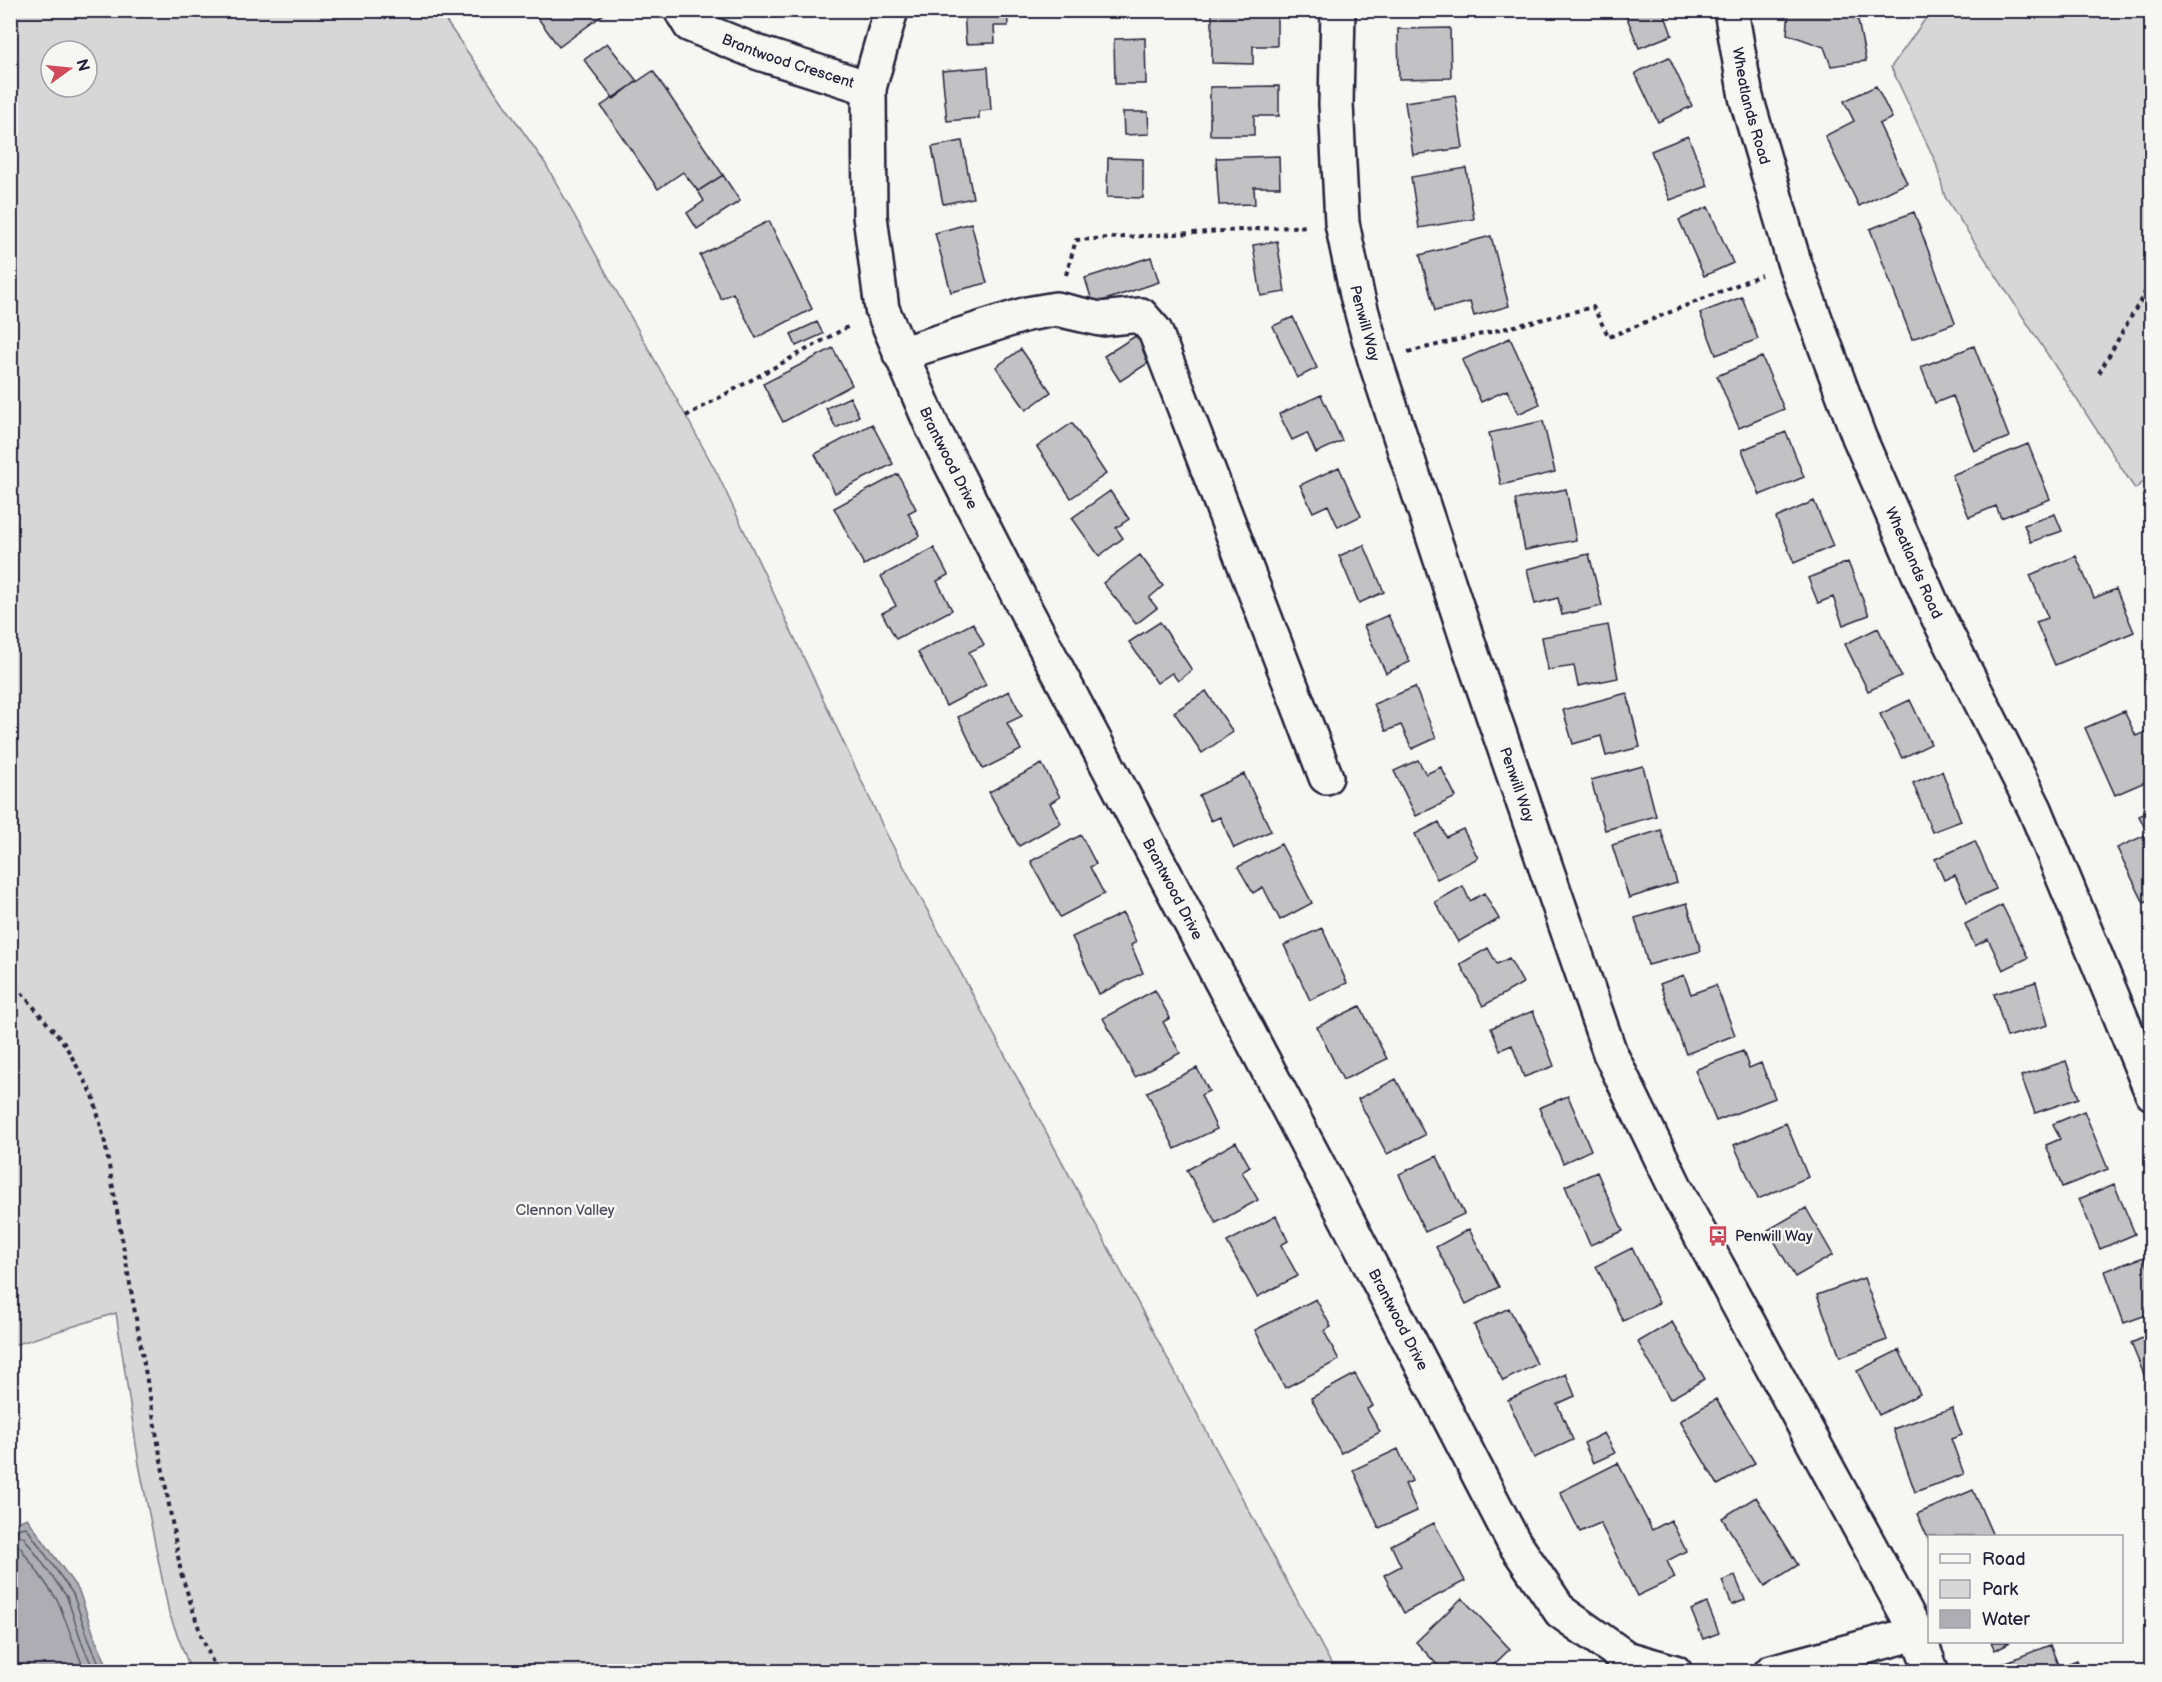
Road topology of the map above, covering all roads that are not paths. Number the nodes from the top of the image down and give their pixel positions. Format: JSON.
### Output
{"nodes":[{"id":1,"x":681,"y":10,"type":"edge"},
{"id":2,"x":891,"y":10,"type":"edge"},
{"id":3,"x":1338,"y":10,"type":"edge"},
{"id":4,"x":1731,"y":10,"type":"edge"},
{"id":5,"x":869,"y":88,"type":"junction"},
{"id":6,"x":900,"y":354,"type":"junction"},
{"id":7,"x":1326,"y":777,"type":"dead end"},
{"id":8,"x":2151,"y":1093,"type":"edge"},
{"id":9,"x":1917,"y":1633,"type":"junction"},
{"id":10,"x":1675,"y":1671,"type":"edge"},
{"id":11,"x":1771,"y":1671,"type":"edge"},
{"id":12,"x":1932,"y":1671,"type":"edge"}],
"edges":[{"from":1,"to":5,"type":"street","name":"Brantwood Crescent"},
{"from":2,"to":5,"type":"street","name":"Brantwood Drive"},
{"from":3,"to":9,"type":"street","name":"Penwill Way"},
{"from":4,"to":8,"type":"street","name":"Wheatlands Road"},
{"from":5,"to":6,"type":"street","name":"Brantwood Drive"},
{"from":6,"to":7,"type":"street"},
{"from":6,"to":10,"type":"street","name":"Brantwood Drive"},
{"from":9,"to":11,"type":"street"},
{"from":9,"to":12,"type":"street","name":"Penwill Way"}]}
